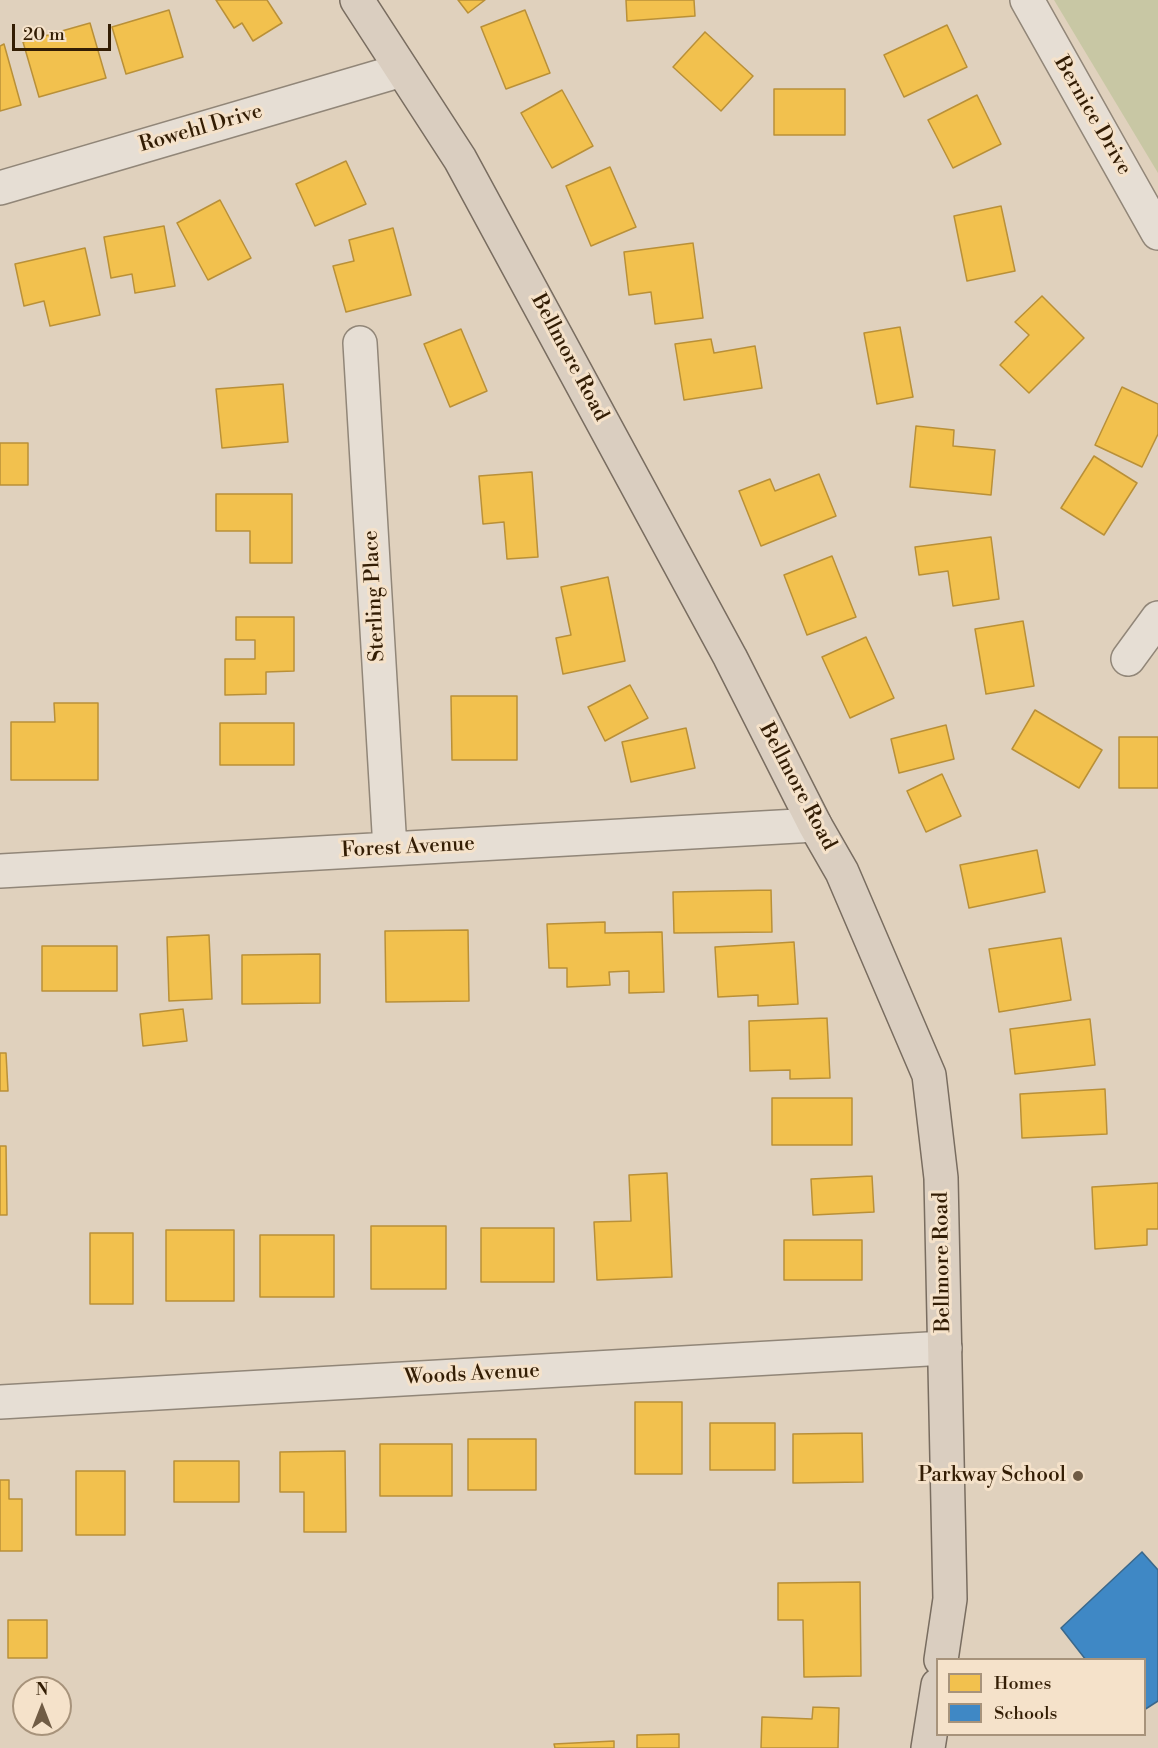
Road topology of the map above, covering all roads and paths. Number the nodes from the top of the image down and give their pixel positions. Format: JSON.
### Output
{"nodes":[{"id":1,"x":357,"y":0,"type":"edge"},
{"id":2,"x":1027,"y":0,"type":"edge"},
{"id":3,"x":402,"y":70,"type":"junction"},
{"id":4,"x":0,"y":188,"type":"edge"},
{"id":5,"x":1158,"y":233,"type":"edge"},
{"id":6,"x":360,"y":343,"type":"dead end"},
{"id":7,"x":1158,"y":618,"type":"edge"},
{"id":8,"x":1128,"y":659,"type":"dead end"},
{"id":9,"x":815,"y":825,"type":"junction"},
{"id":10,"x":390,"y":849,"type":"junction"},
{"id":11,"x":0,"y":871,"type":"edge"},
{"id":12,"x":945,"y":1348,"type":"junction"},
{"id":13,"x":0,"y":1402,"type":"edge"},
{"id":14,"x":941,"y":1658,"type":"edge"},
{"id":15,"x":936,"y":1698,"type":"edge"},
{"id":16,"x":928,"y":1748,"type":"edge"}],
"edges":[{"from":1,"to":3,"type":"main road","name":"Bellmore Road"},
{"from":2,"to":5,"type":"street","name":"Bernice Drive"},
{"from":3,"to":4,"type":"street","name":"Rowehl Drive"},
{"from":3,"to":9,"type":"main road","name":"Bellmore Road"},
{"from":6,"to":10,"type":"street","name":"Sterling Place"},
{"from":7,"to":8,"type":"street"},
{"from":9,"to":10,"type":"street","name":"Forest Avenue"},
{"from":9,"to":12,"type":"main road","name":"Bellmore Road"},
{"from":10,"to":11,"type":"street","name":"Forest Avenue"},
{"from":12,"to":13,"type":"street","name":"Woods Avenue"},
{"from":12,"to":14,"type":"main road","name":"Bellmore Road"},
{"from":15,"to":16,"type":"main road"}]}
